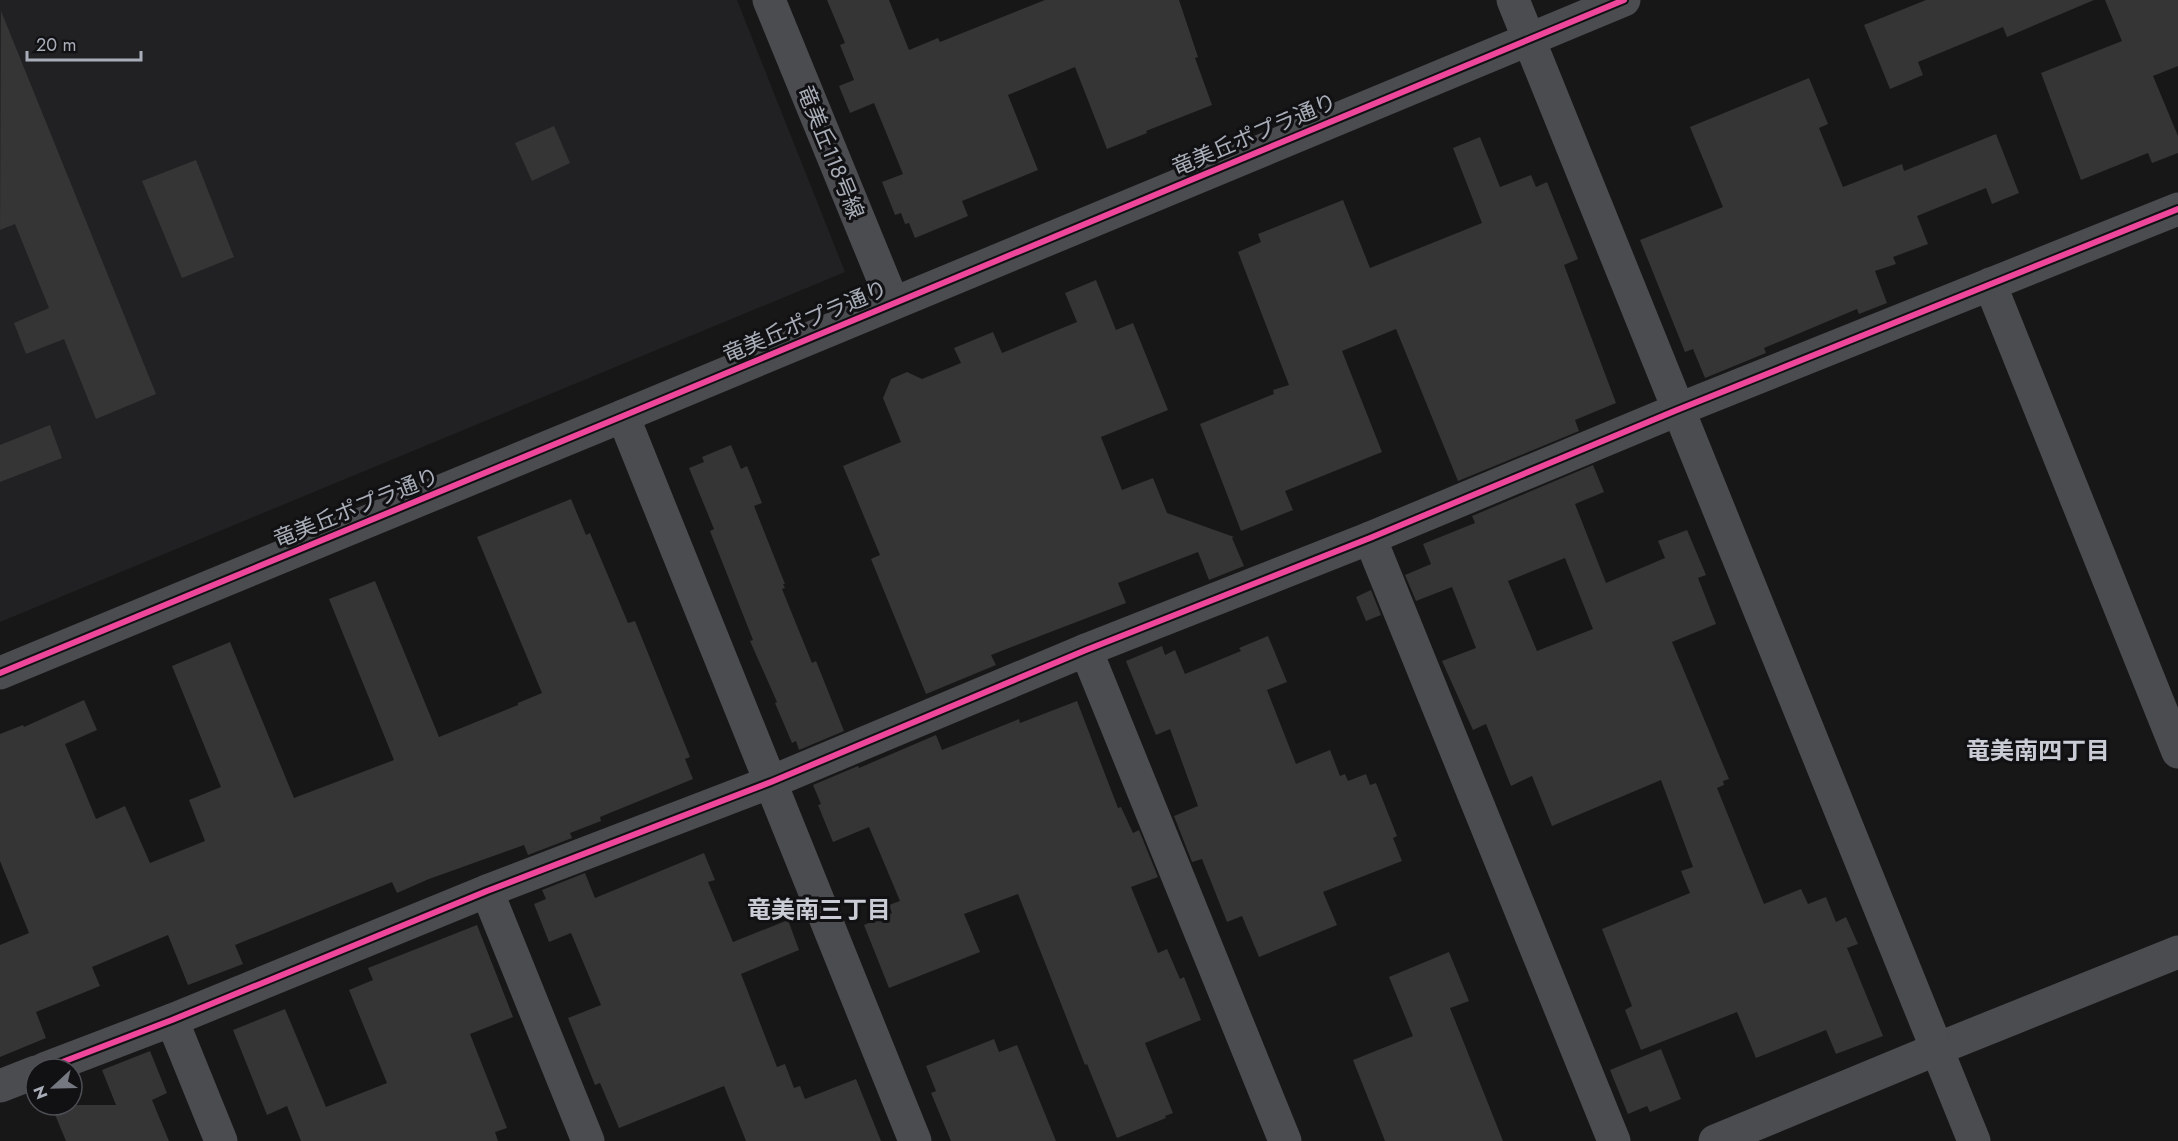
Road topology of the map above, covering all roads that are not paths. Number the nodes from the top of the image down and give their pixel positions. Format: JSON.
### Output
{"nodes":[{"id":1,"x":769,"y":0,"type":"edge"},
{"id":2,"x":1513,"y":0,"type":"edge"},
{"id":3,"x":1624,"y":0,"type":"edge"},
{"id":4,"x":1529,"y":40,"type":"junction"},
{"id":5,"x":2178,"y":209,"type":"edge"},
{"id":6,"x":1990,"y":284,"type":"junction"},
{"id":7,"x":893,"y":303,"type":"junction"},
{"id":8,"x":1677,"y":410,"type":"junction"},
{"id":9,"x":623,"y":416,"type":"junction"},
{"id":10,"x":1370,"y":537,"type":"junction"},
{"id":11,"x":1086,"y":650,"type":"junction"},
{"id":12,"x":0,"y":673,"type":"edge"},
{"id":13,"x":2178,"y":752,"type":"edge"},
{"id":14,"x":771,"y":782,"type":"junction"},
{"id":15,"x":487,"y":891,"type":"junction"},
{"id":16,"x":2178,"y":952,"type":"edge"},
{"id":17,"x":172,"y":1020,"type":"junction"},
{"id":18,"x":1937,"y":1049,"type":"junction"},
{"id":19,"x":75,"y":1057,"type":"edge"},
{"id":20,"x":24,"y":1077,"type":"edge"},
{"id":21,"x":0,"y":1086,"type":"edge"},
{"id":22,"x":220,"y":1141,"type":"edge"},
{"id":23,"x":588,"y":1141,"type":"edge"},
{"id":24,"x":915,"y":1141,"type":"edge"},
{"id":25,"x":1285,"y":1141,"type":"edge"},
{"id":26,"x":1614,"y":1141,"type":"edge"},
{"id":27,"x":1715,"y":1141,"type":"edge"},
{"id":28,"x":1974,"y":1141,"type":"edge"}],
"edges":[{"from":1,"to":7,"type":"street","name":"竜美丘118号線"},
{"from":2,"to":4,"type":"street"},
{"from":3,"to":4,"type":"street","name":"竜美丘ポプラ通り"},
{"from":4,"to":7,"type":"street","name":"竜美丘ポプラ通り"},
{"from":4,"to":8,"type":"street"},
{"from":5,"to":6,"type":"street"},
{"from":6,"to":8,"type":"street"},
{"from":6,"to":13,"type":"street"},
{"from":7,"to":9,"type":"street","name":"竜美丘ポプラ通り"},
{"from":8,"to":10,"type":"street"},
{"from":8,"to":18,"type":"street"},
{"from":9,"to":12,"type":"street","name":"竜美丘ポプラ通り"},
{"from":9,"to":14,"type":"street"},
{"from":10,"to":11,"type":"street"},
{"from":10,"to":26,"type":"street"},
{"from":11,"to":14,"type":"street"},
{"from":11,"to":25,"type":"street"},
{"from":14,"to":15,"type":"street"},
{"from":14,"to":24,"type":"street"},
{"from":15,"to":17,"type":"street"},
{"from":15,"to":23,"type":"street"},
{"from":16,"to":18,"type":"street"},
{"from":17,"to":19,"type":"street"},
{"from":17,"to":22,"type":"street"},
{"from":18,"to":27,"type":"street"},
{"from":18,"to":28,"type":"street"},
{"from":20,"to":21,"type":"street"}]}
